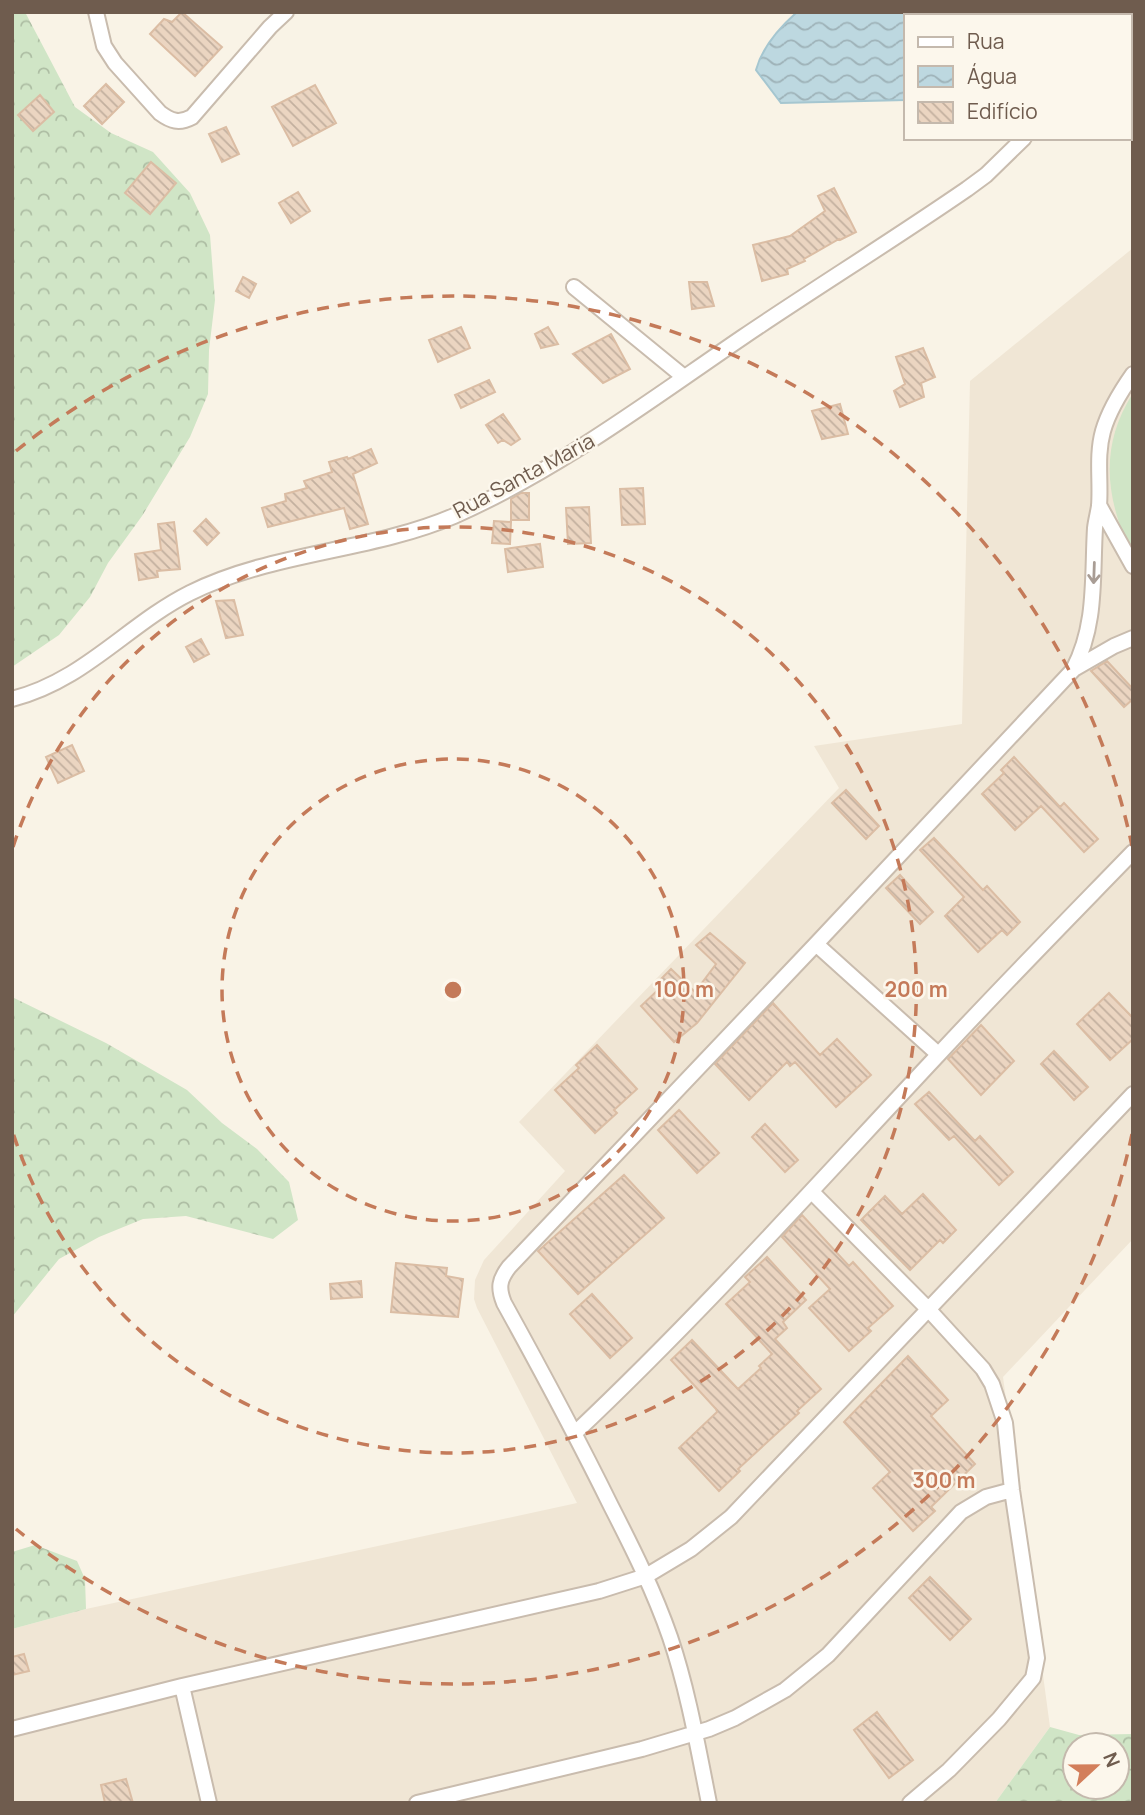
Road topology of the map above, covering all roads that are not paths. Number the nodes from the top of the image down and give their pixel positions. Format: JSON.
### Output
{"nodes":[{"id":1,"x":96,"y":12,"type":"edge"},
{"id":2,"x":286,"y":12,"type":"edge"},
{"id":3,"x":1022,"y":140,"type":"edge"},
{"id":4,"x":574,"y":287,"type":"dead end"},
{"id":5,"x":1133,"y":374,"type":"edge"},
{"id":6,"x":684,"y":377,"type":"junction"},
{"id":7,"x":1099,"y":505,"type":"junction"},
{"id":8,"x":1133,"y":566,"type":"edge"},
{"id":9,"x":1133,"y":638,"type":"edge"},
{"id":10,"x":1073,"y":670,"type":"junction"},
{"id":11,"x":12,"y":699,"type":"edge"},
{"id":12,"x":1133,"y":852,"type":"edge"},
{"id":13,"x":816,"y":944,"type":"junction"},
{"id":14,"x":938,"y":1055,"type":"junction"},
{"id":15,"x":1133,"y":1094,"type":"edge"},
{"id":16,"x":812,"y":1192,"type":"junction"},
{"id":17,"x":929,"y":1310,"type":"junction"},
{"id":18,"x":575,"y":1433,"type":"junction"},
{"id":19,"x":1012,"y":1490,"type":"junction"},
{"id":20,"x":646,"y":1576,"type":"junction"},
{"id":21,"x":182,"y":1686,"type":"junction"},
{"id":22,"x":12,"y":1729,"type":"edge"},
{"id":23,"x":695,"y":1734,"type":"junction"},
{"id":24,"x":209,"y":1803,"type":"edge"},
{"id":25,"x":416,"y":1803,"type":"edge"},
{"id":26,"x":709,"y":1803,"type":"edge"},
{"id":27,"x":910,"y":1803,"type":"edge"}],
"edges":[{"from":1,"to":2,"type":"street"},
{"from":3,"to":6,"type":"street","name":"Rua Santa Maria"},
{"from":4,"to":6,"type":"street"},
{"from":5,"to":7,"type":"street"},
{"from":6,"to":11,"type":"street","name":"Rua Santa Maria"},
{"from":7,"to":8,"type":"street"},
{"from":7,"to":10,"type":"street","one_way":true},
{"from":9,"to":10,"type":"street"},
{"from":10,"to":13,"type":"street"},
{"from":12,"to":14,"type":"street"},
{"from":13,"to":14,"type":"street"},
{"from":13,"to":18,"type":"street"},
{"from":14,"to":16,"type":"street"},
{"from":15,"to":17,"type":"street"},
{"from":16,"to":17,"type":"street"},
{"from":16,"to":18,"type":"street"},
{"from":17,"to":19,"type":"street"},
{"from":17,"to":20,"type":"street"},
{"from":18,"to":20,"type":"street"},
{"from":19,"to":23,"type":"street"},
{"from":19,"to":27,"type":"street"},
{"from":20,"to":21,"type":"street"},
{"from":20,"to":23,"type":"street"},
{"from":21,"to":22,"type":"street"},
{"from":21,"to":24,"type":"street"},
{"from":23,"to":25,"type":"street"},
{"from":23,"to":26,"type":"street"}]}
